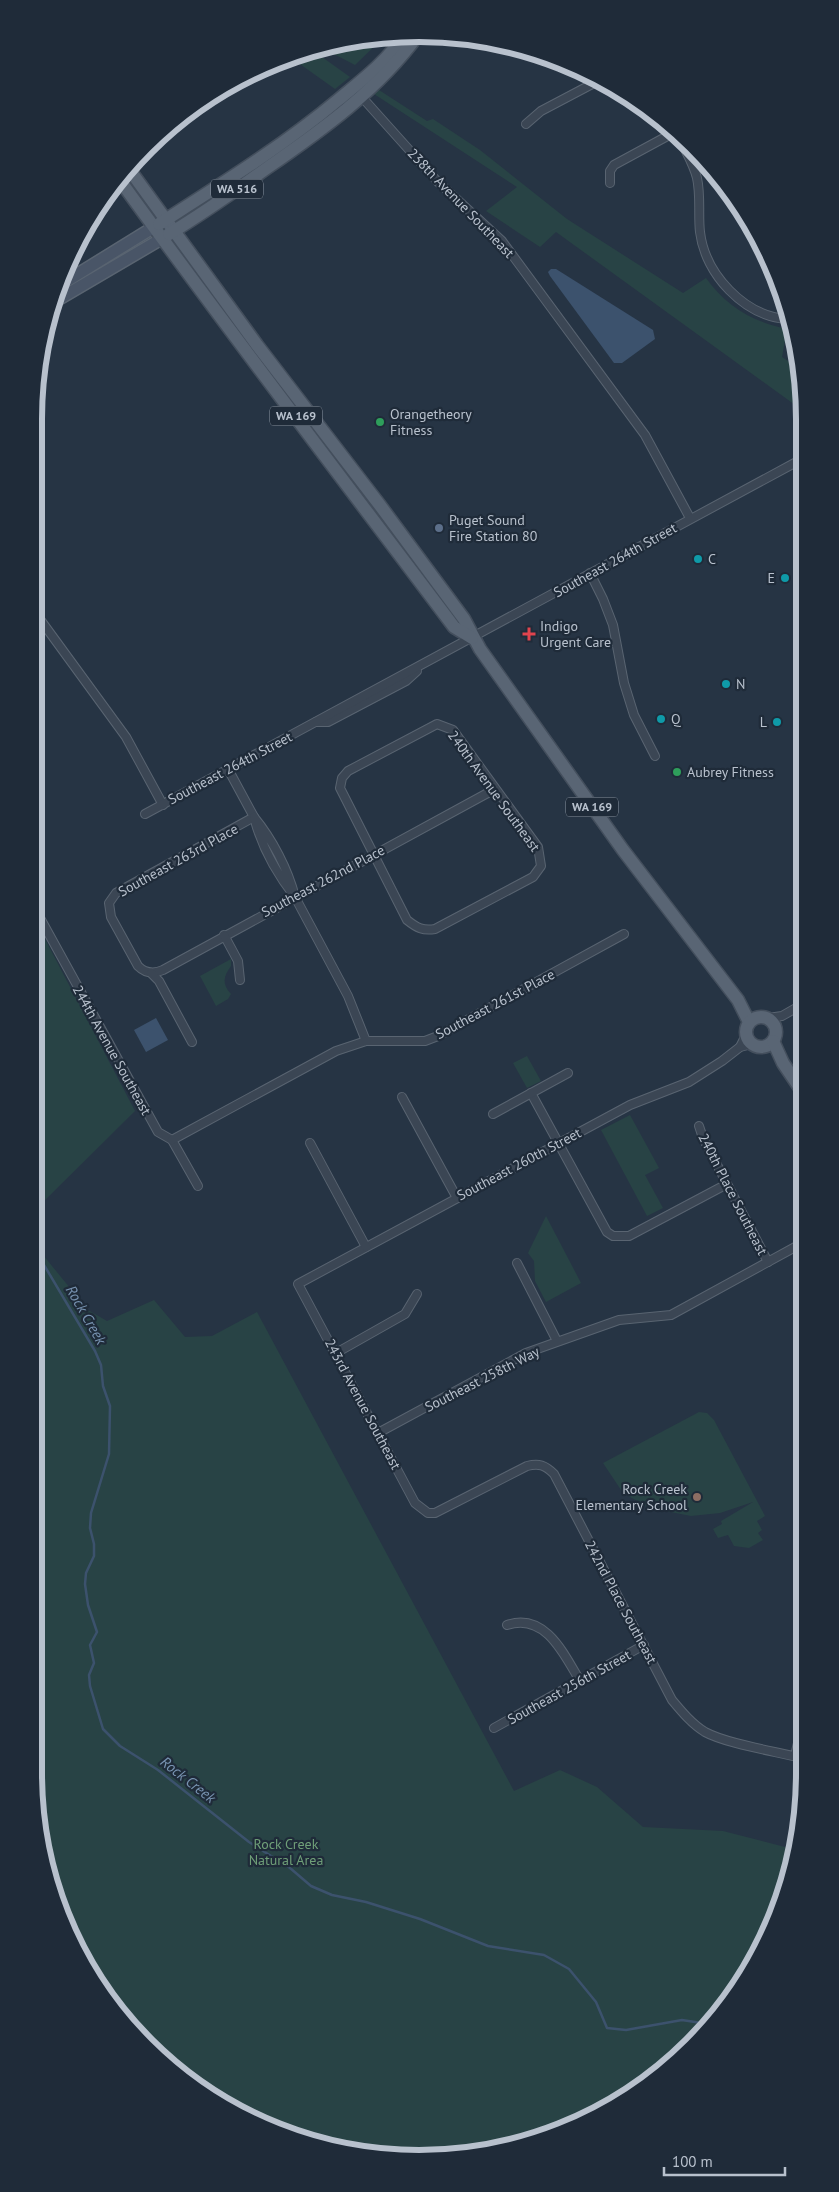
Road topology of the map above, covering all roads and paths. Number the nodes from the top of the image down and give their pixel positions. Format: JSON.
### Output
{"nodes":[{"id":1,"x":413,"y":42,"type":"edge"},
{"id":2,"x":398,"y":43,"type":"edge"},
{"id":3,"x":592,"y":84,"type":"edge"},
{"id":4,"x":358,"y":92,"type":"junction"},
{"id":5,"x":526,"y":124,"type":"dead end"},
{"id":6,"x":668,"y":136,"type":"edge"},
{"id":7,"x":686,"y":153,"type":"edge"},
{"id":8,"x":133,"y":174,"type":"edge"},
{"id":9,"x":610,"y":183,"type":"dead end"},
{"id":10,"x":124,"y":186,"type":"edge"},
{"id":11,"x":166,"y":219,"type":"junction"},
{"id":12,"x":154,"y":227,"type":"junction"},
{"id":13,"x":174,"y":231,"type":"junction"},
{"id":14,"x":162,"y":238,"type":"junction"},
{"id":15,"x":70,"y":279,"type":"edge"},
{"id":16,"x":64,"y":296,"type":"edge"},
{"id":17,"x":783,"y":318,"type":"edge"},
{"id":18,"x":322,"y":449,"type":"junction"},
{"id":19,"x":796,"y":462,"type":"edge"},
{"id":20,"x":362,"y":482,"type":"junction"},
{"id":21,"x":690,"y":518,"type":"junction"},
{"id":22,"x":590,"y":573,"type":"junction"},
{"id":23,"x":42,"y":622,"type":"edge"},
{"id":24,"x":472,"y":638,"type":"junction"},
{"id":25,"x":655,"y":756,"type":"dead end"},
{"id":26,"x":228,"y":769,"type":"junction"},
{"id":27,"x":496,"y":788,"type":"junction"},
{"id":28,"x":163,"y":805,"type":"junction"},
{"id":29,"x":145,"y":814,"type":"dead end"},
{"id":30,"x":254,"y":817,"type":"junction"},
{"id":31,"x":373,"y":854,"type":"junction"},
{"id":32,"x":295,"y":897,"type":"junction"},
{"id":33,"x":42,"y":921,"type":"edge"},
{"id":34,"x":624,"y":934,"type":"dead end"},
{"id":35,"x":224,"y":935,"type":"junction"},
{"id":36,"x":151,"y":973,"type":"junction"},
{"id":37,"x":240,"y":980,"type":"dead end"},
{"id":38,"x":796,"y":1008,"type":"edge"},
{"id":39,"x":758,"y":1028,"type":"junction"},
{"id":40,"x":366,"y":1041,"type":"junction"},
{"id":41,"x":192,"y":1042,"type":"dead end"},
{"id":42,"x":769,"y":1043,"type":"junction"},
{"id":43,"x":568,"y":1073,"type":"dead end"},
{"id":44,"x":796,"y":1082,"type":"edge"},
{"id":45,"x":531,"y":1094,"type":"junction"},
{"id":46,"x":402,"y":1096,"type":"dead end"},
{"id":47,"x":493,"y":1114,"type":"dead end"},
{"id":48,"x":699,"y":1126,"type":"dead end"},
{"id":49,"x":172,"y":1140,"type":"junction"},
{"id":50,"x":310,"y":1143,"type":"dead end"},
{"id":51,"x":559,"y":1143,"type":"junction"},
{"id":52,"x":727,"y":1184,"type":"junction"},
{"id":53,"x":198,"y":1186,"type":"dead end"},
{"id":54,"x":457,"y":1198,"type":"junction"},
{"id":55,"x":366,"y":1247,"type":"junction"},
{"id":56,"x":796,"y":1247,"type":"edge"},
{"id":57,"x":768,"y":1262,"type":"junction"},
{"id":58,"x":516,"y":1263,"type":"dead end"},
{"id":59,"x":298,"y":1284,"type":"joint"},
{"id":60,"x":417,"y":1294,"type":"dead end"},
{"id":61,"x":557,"y":1341,"type":"junction"},
{"id":62,"x":336,"y":1353,"type":"junction"},
{"id":63,"x":378,"y":1433,"type":"junction"},
{"id":64,"x":546,"y":1466,"type":"joint"},
{"id":65,"x":507,"y":1625,"type":"dead end"},
{"id":66,"x":644,"y":1645,"type":"junction"},
{"id":67,"x":580,"y":1681,"type":"junction"},
{"id":68,"x":494,"y":1728,"type":"dead end"},
{"id":69,"x":796,"y":1752,"type":"edge"},
{"id":70,"x":795,"y":1756,"type":"joint"}],
"edges":[{"from":1,"to":4,"type":"main road","number":"WA 516"},
{"from":2,"to":4,"type":"main road","number":"WA 516"},
{"from":3,"to":5,"type":"street"},
{"from":4,"to":11,"type":"main road","number":"WA 516"},
{"from":4,"to":13,"type":"main road","number":"WA 516"},
{"from":4,"to":21,"type":"street","name":"238th Avenue Southeast"},
{"from":6,"to":9,"type":"street"},
{"from":7,"to":17,"type":"street"},
{"from":8,"to":11,"type":"main road","number":"WA 169"},
{"from":10,"to":12,"type":"main road","number":"WA 169"},
{"from":11,"to":12,"type":"main road","number":"WA 516"},
{"from":11,"to":13,"type":"main road","number":"WA 169"},
{"from":12,"to":14,"type":"main road","number":"WA 169"},
{"from":12,"to":15,"type":"main road"},
{"from":13,"to":14,"type":"main road","number":"WA 516"},
{"from":13,"to":20,"type":"main road","number":"WA 169"},
{"from":14,"to":16,"type":"main road"},
{"from":14,"to":18,"type":"main road","number":"WA 169"},
{"from":18,"to":20,"type":"main road"},
{"from":18,"to":24,"type":"main road","number":"WA 169"},
{"from":19,"to":21,"type":"street","name":"Southeast 264th Street"},
{"from":20,"to":24,"type":"main road","number":"WA 169"},
{"from":21,"to":22,"type":"street","name":"Southeast 264th Street"},
{"from":22,"to":24,"type":"street","name":"Southeast 264th Street"},
{"from":22,"to":25,"type":"street"},
{"from":23,"to":28,"type":"street"},
{"from":24,"to":26,"type":"street","name":"Southeast 264th Street"},
{"from":24,"to":39,"type":"main road","number":"WA 169"},
{"from":26,"to":28,"type":"street","name":"Southeast 264th Street"},
{"from":26,"to":30,"type":"street"},
{"from":27,"to":31,"type":"street","name":"Southeast 262nd Place"},
{"from":27,"to":31,"type":"street","name":"240th Avenue Southeast"},
{"from":27,"to":31,"type":"street","name":"240th Avenue Southeast"},
{"from":28,"to":29,"type":"street","name":"Southeast 264th Street"},
{"from":30,"to":32,"type":"street"},
{"from":30,"to":36,"type":"street","name":"Southeast 263rd Place"},
{"from":31,"to":32,"type":"street","name":"Southeast 262nd Place"},
{"from":32,"to":35,"type":"street","name":"Southeast 262nd Place"},
{"from":32,"to":40,"type":"street"},
{"from":33,"to":49,"type":"street","name":"244th Avenue Southeast"},
{"from":34,"to":40,"type":"street","name":"Southeast 261st Place"},
{"from":35,"to":36,"type":"street","name":"Southeast 262nd Place"},
{"from":35,"to":37,"type":"street"},
{"from":36,"to":41,"type":"street"},
{"from":38,"to":39,"type":"street","name":"Southeast 260th Street"},
{"from":39,"to":42,"type":"main road"},
{"from":39,"to":42,"type":"main road"},
{"from":39,"to":51,"type":"street","name":"Southeast 260th Street"},
{"from":40,"to":49,"type":"street","name":"Southeast 261st Place"},
{"from":42,"to":44,"type":"main road"},
{"from":43,"to":45,"type":"street"},
{"from":45,"to":47,"type":"street"},
{"from":45,"to":51,"type":"street"},
{"from":46,"to":54,"type":"street"},
{"from":48,"to":52,"type":"street","name":"240th Place Southeast"},
{"from":49,"to":53,"type":"street","name":"244th Avenue Southeast"},
{"from":50,"to":55,"type":"street"},
{"from":51,"to":52,"type":"street"},
{"from":51,"to":54,"type":"street","name":"Southeast 260th Street"},
{"from":52,"to":57,"type":"street","name":"240th Place Southeast"},
{"from":54,"to":55,"type":"street","name":"Southeast 260th Street"},
{"from":55,"to":59,"type":"street","name":"Southeast 260th Street"},
{"from":56,"to":57,"type":"street","name":"Southeast 258th Way"},
{"from":57,"to":61,"type":"street","name":"Southeast 258th Way"},
{"from":58,"to":61,"type":"street"},
{"from":59,"to":62,"type":"street","name":"243rd Avenue Southeast"},
{"from":60,"to":62,"type":"street"},
{"from":61,"to":63,"type":"street","name":"Southeast 258th Way"},
{"from":62,"to":63,"type":"street","name":"243rd Avenue Southeast"},
{"from":63,"to":64,"type":"street","name":"243rd Avenue Southeast"},
{"from":64,"to":66,"type":"street","name":"242nd Place Southeast"},
{"from":65,"to":67,"type":"street"},
{"from":66,"to":67,"type":"street","name":"Southeast 256th Street"},
{"from":66,"to":70,"type":"street","name":"242nd Place Southeast"},
{"from":67,"to":68,"type":"street","name":"Southeast 256th Street"},
{"from":69,"to":70,"type":"street"}]}
